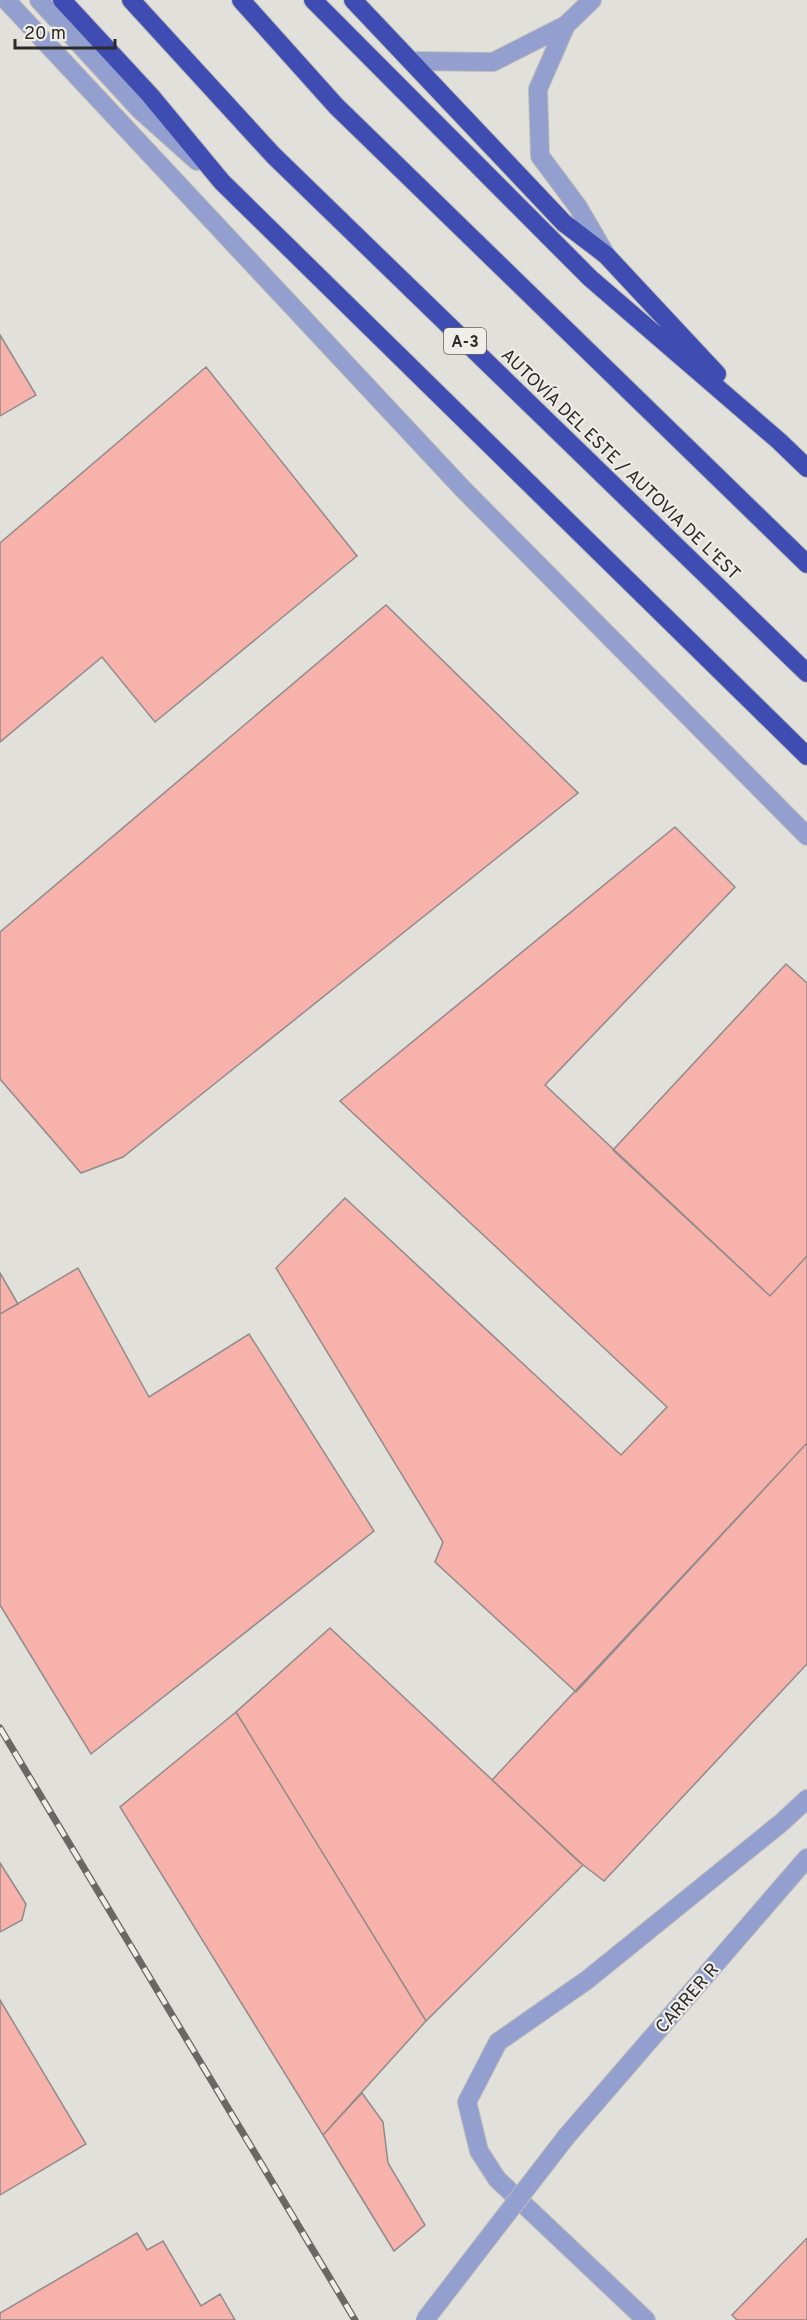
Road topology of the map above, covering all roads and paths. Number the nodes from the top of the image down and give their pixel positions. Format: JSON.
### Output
{"nodes":[{"id":1,"x":6,"y":0,"type":"edge"},
{"id":2,"x":39,"y":0,"type":"edge"},
{"id":3,"x":62,"y":0,"type":"edge"},
{"id":4,"x":131,"y":0,"type":"edge"},
{"id":5,"x":240,"y":0,"type":"edge"},
{"id":6,"x":312,"y":0,"type":"edge"},
{"id":7,"x":352,"y":0,"type":"edge"},
{"id":8,"x":592,"y":0,"type":"edge"},
{"id":9,"x":566,"y":25,"type":"junction"},
{"id":10,"x":411,"y":61,"type":"junction"},
{"id":11,"x":222,"y":182,"type":"junction"},
{"id":12,"x":606,"y":255,"type":"junction"},
{"id":13,"x":779,"y":441,"type":"junction"},
{"id":14,"x":807,"y":468,"type":"edge"},
{"id":15,"x":807,"y":564,"type":"edge"},
{"id":16,"x":807,"y":673,"type":"edge"},
{"id":17,"x":807,"y":756,"type":"edge"},
{"id":18,"x":807,"y":836,"type":"edge"},
{"id":19,"x":807,"y":1799,"type":"edge"},
{"id":20,"x":807,"y":1858,"type":"edge"},
{"id":21,"x":425,"y":2320,"type":"edge"},
{"id":22,"x":646,"y":2320,"type":"edge"}],
"edges":[{"from":1,"to":18,"type":"street"},
{"from":2,"to":11,"type":"street"},
{"from":3,"to":11,"type":"highway"},
{"from":4,"to":16,"type":"highway","name":"AUTOVÍA DEL ESTE / AUTOVIA DE L'EST","number":"A-3"},
{"from":5,"to":15,"type":"highway"},
{"from":6,"to":13,"type":"highway"},
{"from":7,"to":10,"type":"highway"},
{"from":8,"to":9,"type":"street"},
{"from":9,"to":10,"type":"street"},
{"from":9,"to":12,"type":"street"},
{"from":10,"to":12,"type":"highway"},
{"from":11,"to":17,"type":"highway"},
{"from":12,"to":13,"type":"highway"},
{"from":13,"to":14,"type":"highway"},
{"from":19,"to":22,"type":"street"},
{"from":20,"to":21,"type":"street","name":"CARRER R","bridge":true}]}
